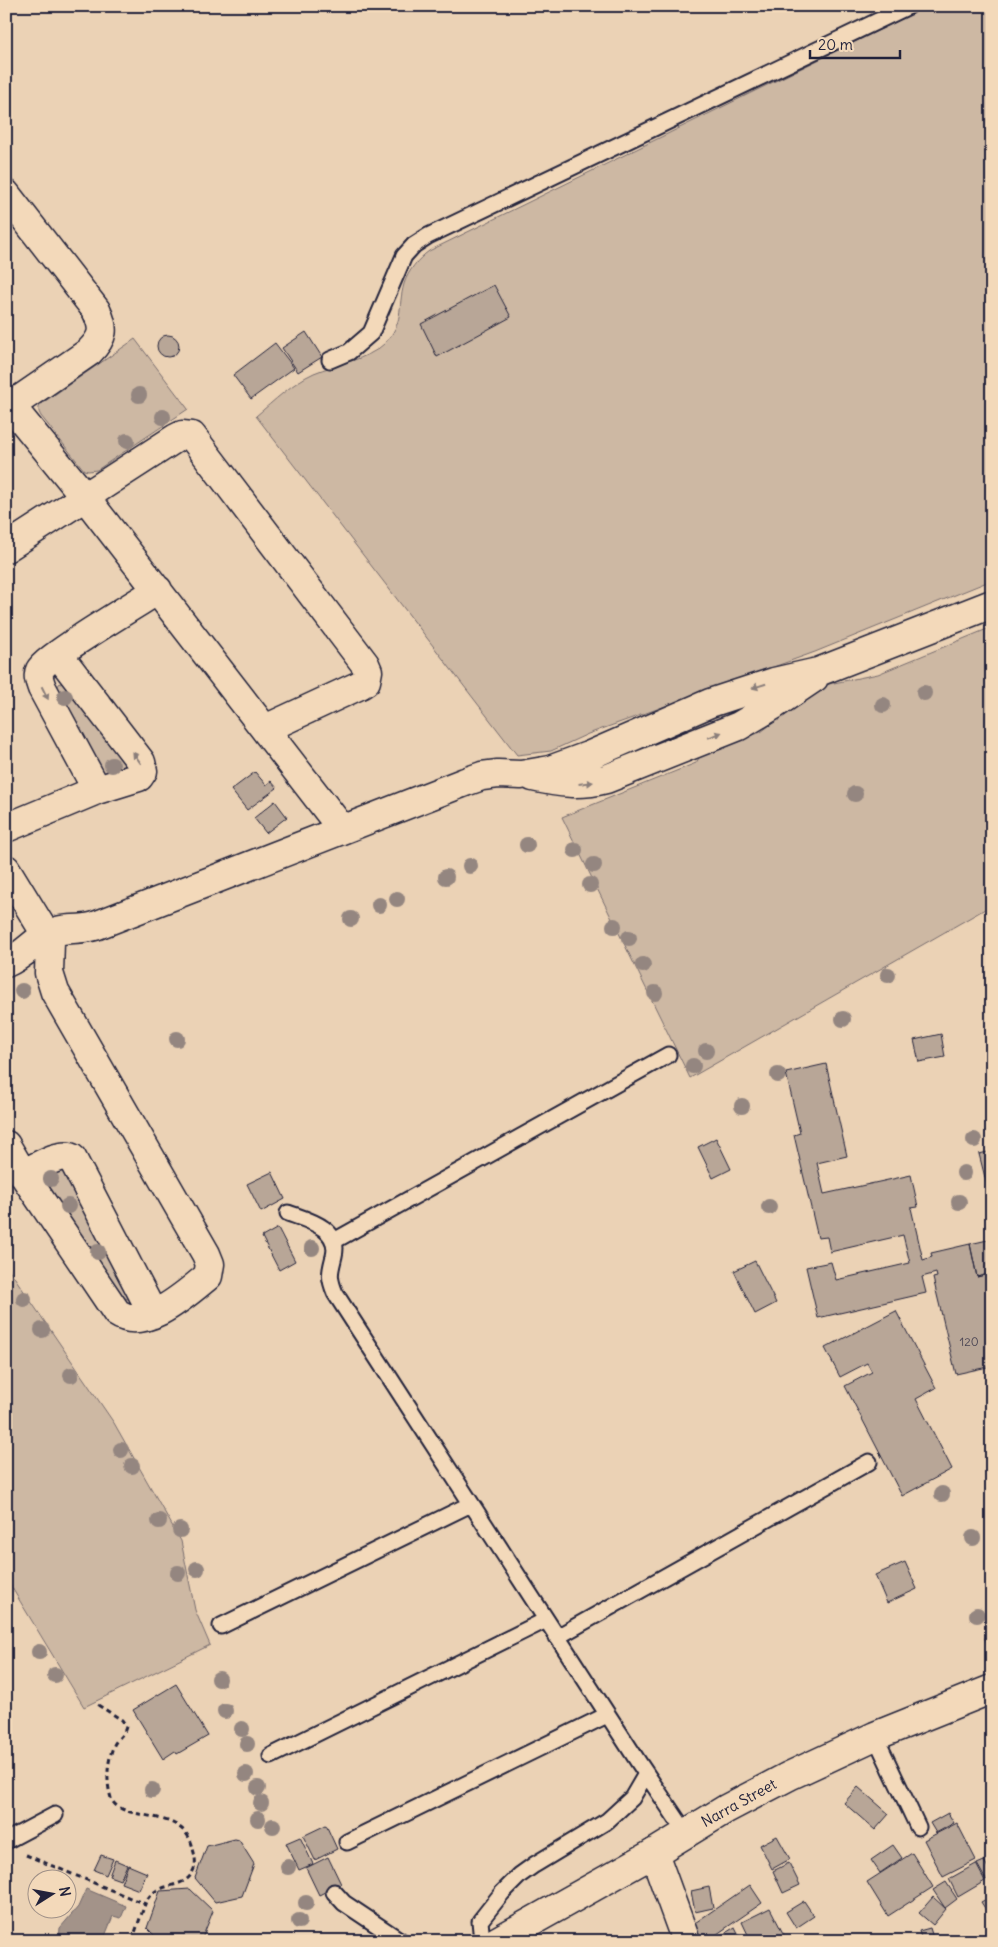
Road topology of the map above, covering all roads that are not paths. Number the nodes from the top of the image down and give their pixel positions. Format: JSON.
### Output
{"nodes":[{"id":1,"x":909,"y":6,"type":"edge"},
{"id":2,"x":6,"y":194,"type":"edge"},
{"id":3,"x":330,"y":360,"type":"dead end"},
{"id":4,"x":8,"y":405,"type":"edge"},
{"id":5,"x":85,"y":497,"type":"junction"},
{"id":6,"x":6,"y":548,"type":"edge"},
{"id":7,"x":158,"y":590,"type":"junction"},
{"id":8,"x":992,"y":604,"type":"edge"},
{"id":9,"x":58,"y":654,"type":"junction"},
{"id":10,"x":265,"y":729,"type":"junction"},
{"id":11,"x":97,"y":790,"type":"junction"},
{"id":12,"x":6,"y":828,"type":"edge"},
{"id":13,"x":342,"y":829,"type":"junction"},
{"id":14,"x":6,"y":869,"type":"edge"},
{"id":15,"x":48,"y":934,"type":"junction"},
{"id":16,"x":6,"y":963,"type":"edge"},
{"id":17,"x":668,"y":1056,"type":"dead end"},
{"id":18,"x":6,"y":1144,"type":"edge"},
{"id":19,"x":23,"y":1174,"type":"junction"},
{"id":20,"x":288,"y":1213,"type":"dead end"},
{"id":21,"x":334,"y":1241,"type":"junction"},
{"id":22,"x":153,"y":1314,"type":"junction"},
{"id":23,"x":869,"y":1462,"type":"dead end"},
{"id":24,"x":471,"y":1504,"type":"junction"},
{"id":25,"x":546,"y":1620,"type":"junction"},
{"id":26,"x":221,"y":1626,"type":"dead end"},
{"id":27,"x":557,"y":1637,"type":"junction"},
{"id":28,"x":992,"y":1689,"type":"edge"},
{"id":29,"x":607,"y":1715,"type":"junction"},
{"id":30,"x":875,"y":1736,"type":"junction"},
{"id":31,"x":271,"y":1756,"type":"dead end"},
{"id":32,"x":646,"y":1774,"type":"junction"},
{"id":33,"x":55,"y":1815,"type":"dead end"},
{"id":34,"x":918,"y":1828,"type":"dead end"},
{"id":35,"x":686,"y":1833,"type":"junction"},
{"id":36,"x":6,"y":1841,"type":"edge"},
{"id":37,"x":347,"y":1842,"type":"dead end"},
{"id":38,"x":654,"y":1853,"type":"junction"},
{"id":39,"x":334,"y":1892,"type":"dead end"},
{"id":40,"x":402,"y":1941,"type":"edge"},
{"id":41,"x":484,"y":1941,"type":"edge"},
{"id":42,"x":497,"y":1941,"type":"edge"},
{"id":43,"x":686,"y":1941,"type":"edge"}],
"edges":[{"from":1,"to":3,"type":"lane"},
{"from":2,"to":4,"type":"street"},
{"from":4,"to":5,"type":"street"},
{"from":5,"to":6,"type":"street"},
{"from":5,"to":7,"type":"street"},
{"from":5,"to":10,"type":"street"},
{"from":7,"to":9,"type":"street"},
{"from":7,"to":10,"type":"street"},
{"from":8,"to":13,"type":"street"},
{"from":9,"to":11,"type":"street","one_way":true},
{"from":11,"to":9,"type":"street","one_way":true},
{"from":10,"to":13,"type":"street"},
{"from":11,"to":12,"type":"street"},
{"from":13,"to":15,"type":"street"},
{"from":14,"to":15,"type":"street"},
{"from":15,"to":16,"type":"street"},
{"from":15,"to":22,"type":"street"},
{"from":17,"to":21,"type":"lane"},
{"from":18,"to":19,"type":"street"},
{"from":19,"to":22,"type":"street"},
{"from":19,"to":22,"type":"street"},
{"from":20,"to":21,"type":"lane"},
{"from":21,"to":24,"type":"lane"},
{"from":23,"to":27,"type":"lane"},
{"from":24,"to":25,"type":"lane"},
{"from":24,"to":26,"type":"lane"},
{"from":25,"to":27,"type":"lane"},
{"from":25,"to":31,"type":"lane"},
{"from":27,"to":29,"type":"lane"},
{"from":28,"to":30,"type":"street","name":"Narra Street"},
{"from":29,"to":32,"type":"lane"},
{"from":29,"to":37,"type":"lane"},
{"from":30,"to":34,"type":"lane"},
{"from":30,"to":35,"type":"street","name":"Narra Street"},
{"from":32,"to":35,"type":"lane"},
{"from":32,"to":41,"type":"lane"},
{"from":33,"to":36,"type":"lane"},
{"from":35,"to":38,"type":"street","name":"Narra Street"},
{"from":38,"to":42,"type":"street","name":"Narra Street"},
{"from":38,"to":43,"type":"street"},
{"from":39,"to":40,"type":"lane"}]}
